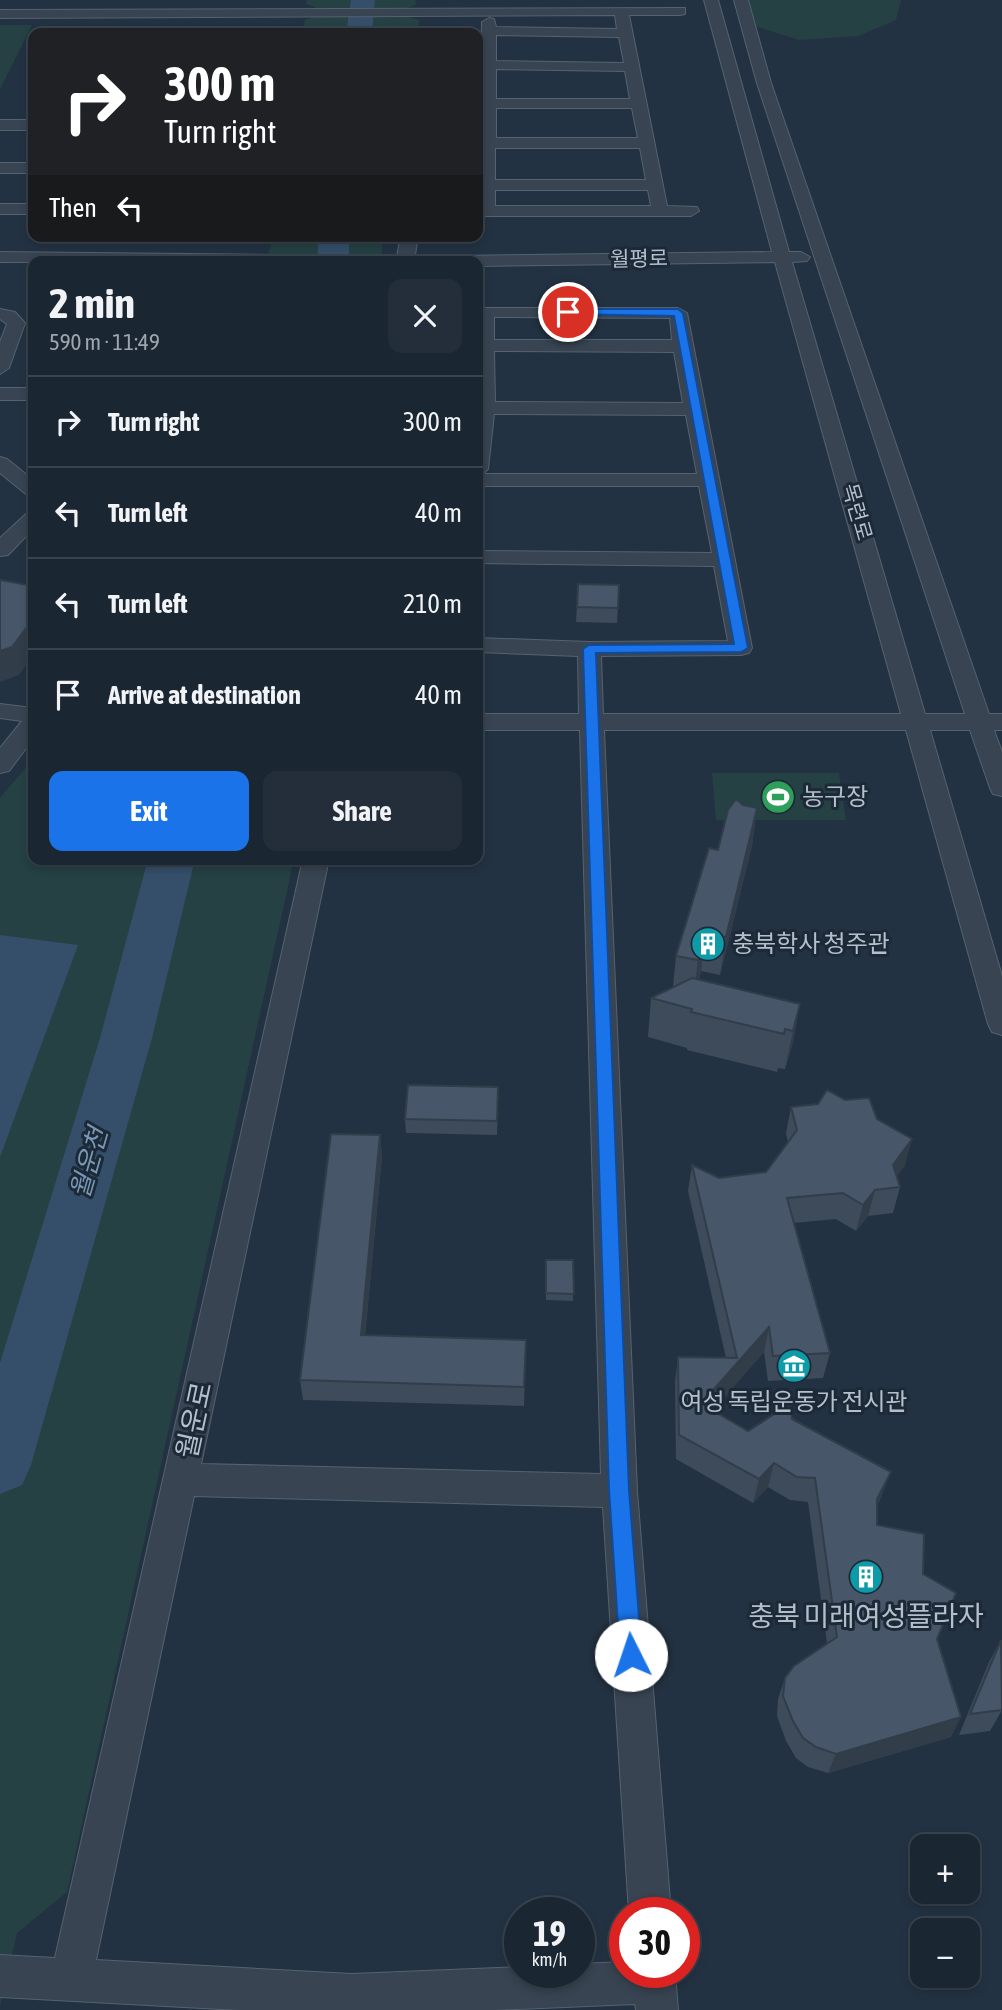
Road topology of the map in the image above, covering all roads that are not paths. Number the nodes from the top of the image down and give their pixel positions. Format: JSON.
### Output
{"nodes":[{"id":1,"x":711,"y":0,"type":"edge"},
{"id":2,"x":741,"y":0,"type":"edge"},
{"id":3,"x":79,"y":7,"type":"edge"},
{"id":4,"x":680,"y":11,"type":"dead end"},
{"id":5,"x":287,"y":12,"type":"edge"},
{"id":6,"x":432,"y":12,"type":"edge"},
{"id":7,"x":621,"y":12,"type":"junction"},
{"id":8,"x":0,"y":14,"type":"edge"},
{"id":9,"x":69,"y":28,"type":"edge"},
{"id":10,"x":625,"y":33,"type":"junction"},
{"id":11,"x":488,"y":65,"type":"junction"},
{"id":12,"x":632,"y":67,"type":"junction"},
{"id":13,"x":639,"y":103,"type":"junction"},
{"id":14,"x":483,"y":104,"type":"edge"},
{"id":15,"x":0,"y":125,"type":"edge"},
{"id":16,"x":28,"y":125,"type":"edge"},
{"id":17,"x":488,"y":143,"type":"junction"},
{"id":18,"x":646,"y":143,"type":"junction"},
{"id":19,"x":0,"y":168,"type":"edge"},
{"id":20,"x":28,"y":168,"type":"edge"},
{"id":21,"x":483,"y":186,"type":"edge"},
{"id":22,"x":655,"y":186,"type":"junction"},
{"id":23,"x":0,"y":209,"type":"edge"},
{"id":24,"x":28,"y":209,"type":"edge"},
{"id":25,"x":483,"y":211,"type":"edge"},
{"id":26,"x":660,"y":211,"type":"junction"},
{"id":27,"x":691,"y":211,"type":"dead end"},
{"id":28,"x":824,"y":256,"type":"junction"},
{"id":29,"x":0,"y":257,"type":"edge"},
{"id":30,"x":28,"y":257,"type":"edge"},
{"id":31,"x":783,"y":257,"type":"junction"},
{"id":32,"x":483,"y":261,"type":"edge"},
{"id":33,"x":0,"y":314,"type":"edge"},
{"id":34,"x":483,"y":334,"type":"edge"},
{"id":35,"x":483,"y":345,"type":"edge"},
{"id":36,"x":682,"y":346,"type":"junction"},
{"id":37,"x":483,"y":366,"type":"edge"},
{"id":38,"x":0,"y":368,"type":"edge"},
{"id":39,"x":0,"y":394,"type":"edge"},
{"id":40,"x":28,"y":394,"type":"edge"},
{"id":41,"x":485,"y":408,"type":"junction"},
{"id":42,"x":694,"y":409,"type":"junction"},
{"id":43,"x":483,"y":425,"type":"edge"},
{"id":44,"x":0,"y":463,"type":"edge"},
{"id":45,"x":483,"y":480,"type":"edge"},
{"id":46,"x":708,"y":480,"type":"junction"},
{"id":47,"x":28,"y":486,"type":"edge"},
{"id":48,"x":28,"y":524,"type":"edge"},
{"id":49,"x":0,"y":550,"type":"edge"},
{"id":50,"x":483,"y":557,"type":"edge"},
{"id":51,"x":724,"y":561,"type":"junction"},
{"id":52,"x":483,"y":645,"type":"edge"},
{"id":53,"x":589,"y":649,"type":"junction"},
{"id":54,"x":0,"y":711,"type":"edge"},
{"id":55,"x":28,"y":714,"type":"edge"},
{"id":56,"x":917,"y":721,"type":"junction"},
{"id":57,"x":991,"y":721,"type":"edge"},
{"id":58,"x":483,"y":722,"type":"edge"},
{"id":59,"x":593,"y":722,"type":"junction"},
{"id":60,"x":28,"y":729,"type":"edge"},
{"id":61,"x":0,"y":765,"type":"edge"},
{"id":62,"x":1002,"y":788,"type":"edge"},
{"id":63,"x":315,"y":865,"type":"edge"},
{"id":64,"x":1002,"y":1024,"type":"edge"},
{"id":65,"x":180,"y":1480,"type":"junction"},
{"id":66,"x":619,"y":1490,"type":"junction"},
{"id":67,"x":649,"y":1897,"type":"edge"},
{"id":68,"x":0,"y":1976,"type":"edge"},
{"id":69,"x":71,"y":1981,"type":"junction"},
{"id":70,"x":655,"y":1988,"type":"edge"}],
"edges":[{"from":1,"to":31,"type":"street","name":"목련로"},
{"from":2,"to":28,"type":"street","name":"목련로"},
{"from":3,"to":5,"type":"street"},
{"from":3,"to":8,"type":"street"},
{"from":3,"to":9,"type":"street"},
{"from":4,"to":7,"type":"street"},
{"from":5,"to":6,"type":"street"},
{"from":6,"to":7,"type":"street"},
{"from":7,"to":10,"type":"street"},
{"from":10,"to":11,"type":"street"},
{"from":10,"to":12,"type":"street"},
{"from":11,"to":12,"type":"street"},
{"from":11,"to":14,"type":"street"},
{"from":12,"to":13,"type":"street"},
{"from":13,"to":14,"type":"street"},
{"from":13,"to":18,"type":"street"},
{"from":14,"to":17,"type":"street"},
{"from":15,"to":16,"type":"street"},
{"from":17,"to":18,"type":"street"},
{"from":17,"to":21,"type":"street"},
{"from":18,"to":22,"type":"street"},
{"from":19,"to":20,"type":"street"},
{"from":21,"to":22,"type":"street"},
{"from":22,"to":26,"type":"street"},
{"from":23,"to":24,"type":"street"},
{"from":25,"to":26,"type":"street"},
{"from":26,"to":27,"type":"street"},
{"from":28,"to":31,"type":"street","name":"월평로"},
{"from":28,"to":57,"type":"street","name":"목련로"},
{"from":29,"to":30,"type":"street"},
{"from":31,"to":32,"type":"street","name":"월평로"},
{"from":31,"to":56,"type":"street","name":"목련로"},
{"from":33,"to":38,"type":"street"},
{"from":34,"to":36,"type":"street"},
{"from":35,"to":36,"type":"street"},
{"from":36,"to":42,"type":"street"},
{"from":37,"to":41,"type":"street"},
{"from":39,"to":40,"type":"street"},
{"from":41,"to":42,"type":"street"},
{"from":41,"to":43,"type":"street"},
{"from":42,"to":46,"type":"street"},
{"from":44,"to":47,"type":"street"},
{"from":45,"to":46,"type":"street"},
{"from":46,"to":51,"type":"street"},
{"from":48,"to":49,"type":"street"},
{"from":50,"to":51,"type":"street"},
{"from":51,"to":53,"type":"street"},
{"from":52,"to":53,"type":"street"},
{"from":53,"to":59,"type":"street"},
{"from":54,"to":55,"type":"street"},
{"from":56,"to":57,"type":"street"},
{"from":56,"to":59,"type":"street"},
{"from":56,"to":64,"type":"street","name":"목련로"},
{"from":57,"to":62,"type":"street","name":"목련로"},
{"from":58,"to":59,"type":"street"},
{"from":59,"to":66,"type":"street"},
{"from":60,"to":61,"type":"street"},
{"from":63,"to":65,"type":"street","name":"월운로"},
{"from":65,"to":66,"type":"street"},
{"from":65,"to":69,"type":"street","name":"월운로"},
{"from":66,"to":67,"type":"street"},
{"from":68,"to":69,"type":"street"},
{"from":69,"to":70,"type":"street"}]}
